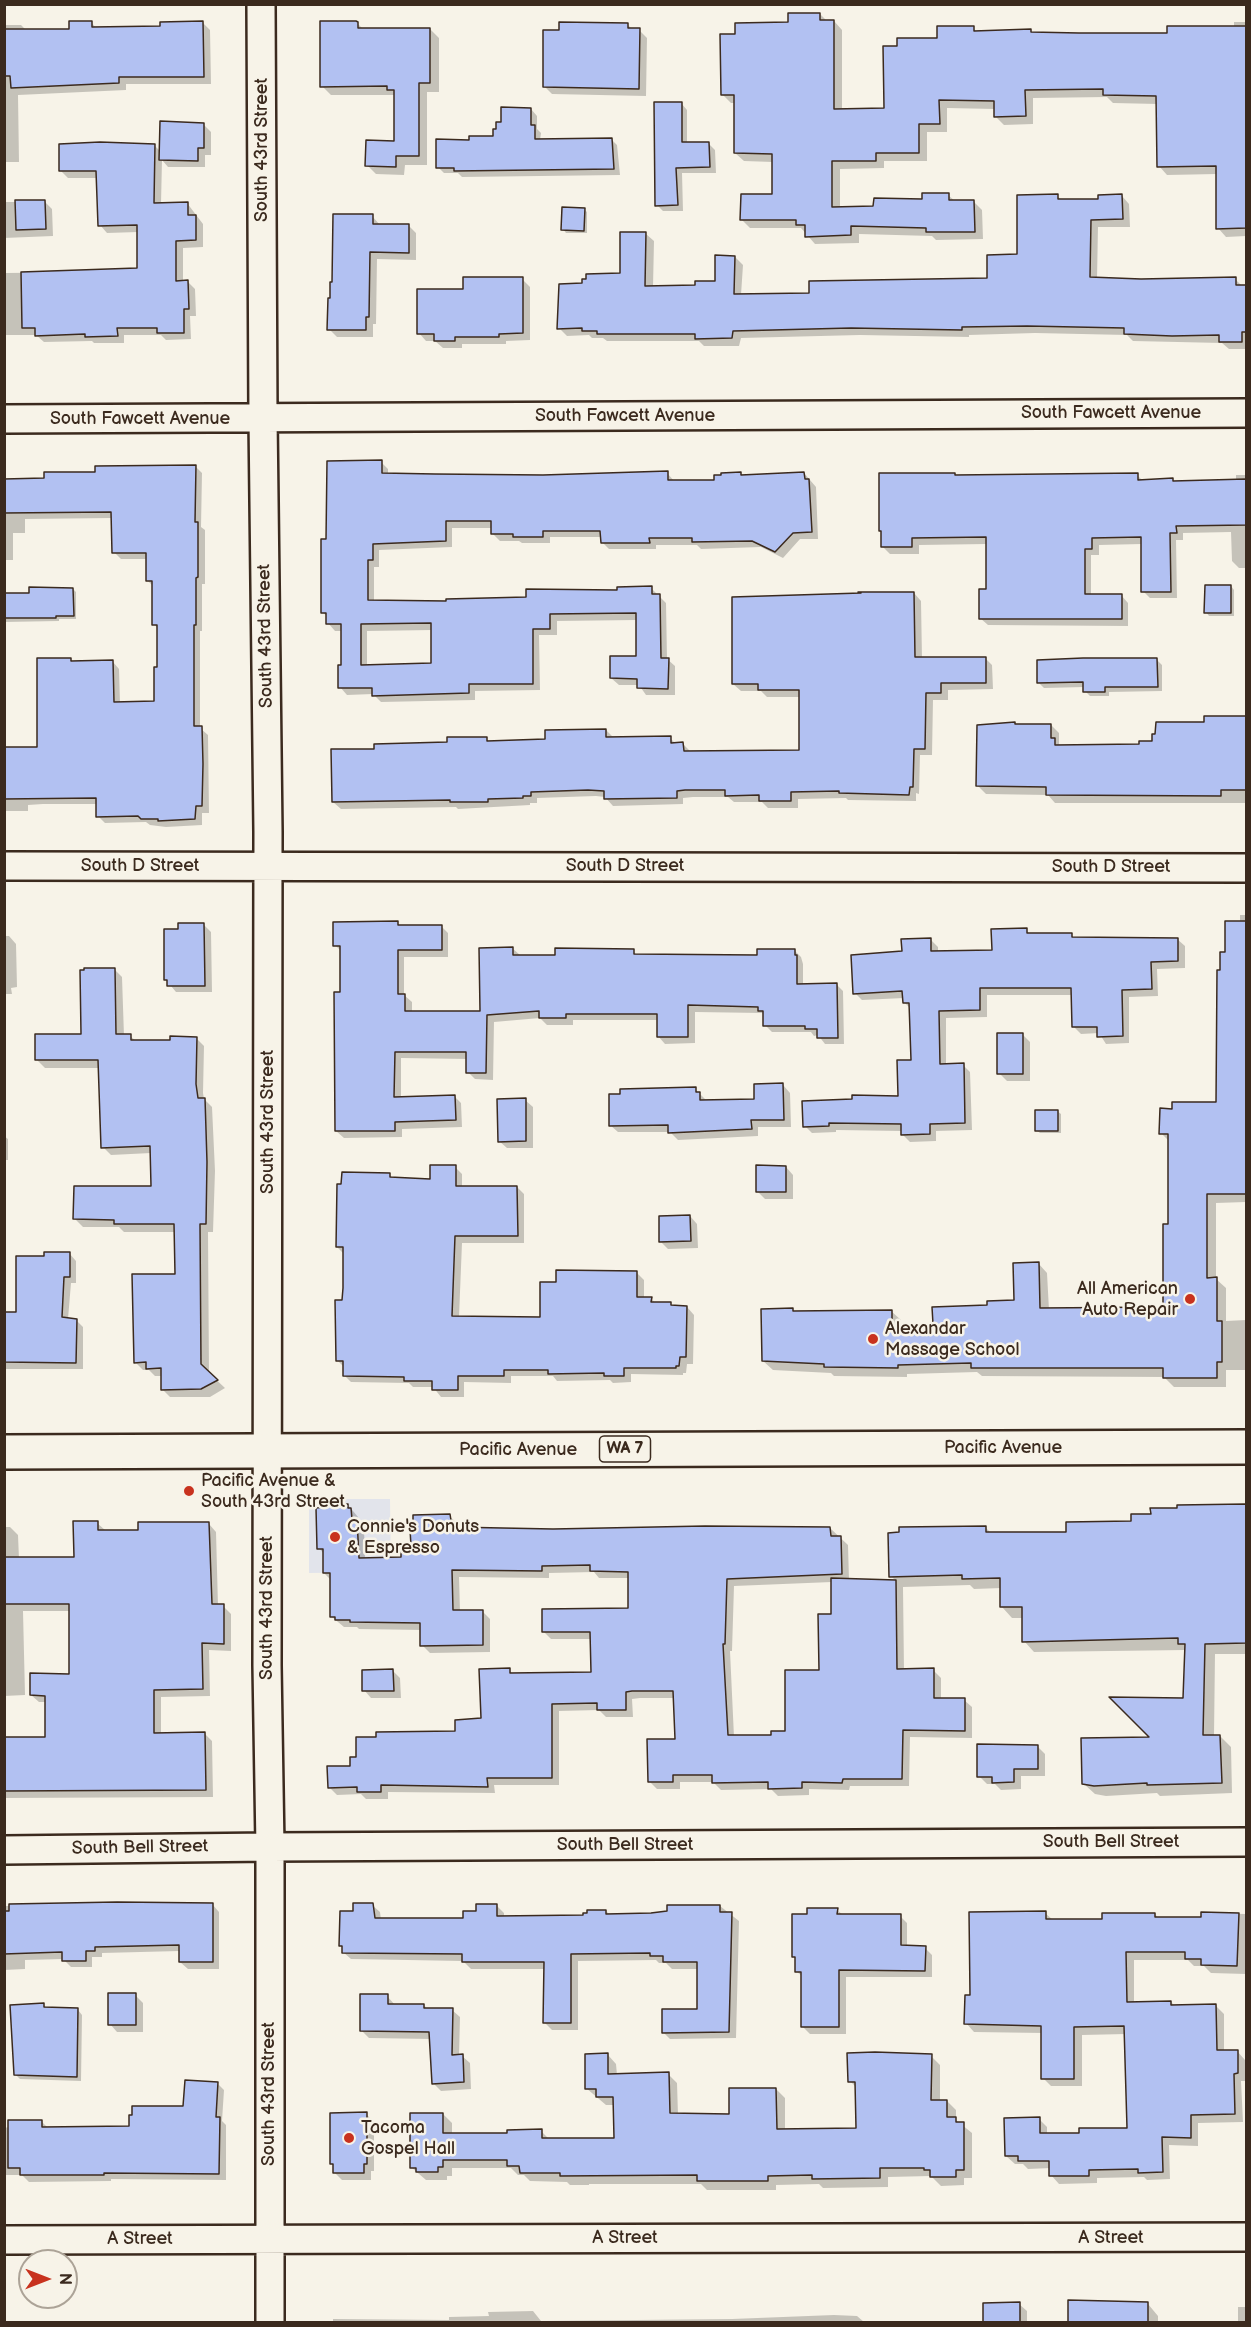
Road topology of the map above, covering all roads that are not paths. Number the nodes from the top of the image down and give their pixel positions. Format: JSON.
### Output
{"nodes":[{"id":1,"x":261,"y":4,"type":"edge"},
{"id":2,"x":1246,"y":413,"type":"edge"},
{"id":3,"x":263,"y":418,"type":"junction"},
{"id":4,"x":4,"y":419,"type":"edge"},
{"id":5,"x":268,"y":865,"type":"junction"},
{"id":6,"x":4,"y":866,"type":"edge"},
{"id":7,"x":1246,"y":868,"type":"edge"},
{"id":8,"x":1246,"y":1447,"type":"edge"},
{"id":9,"x":267,"y":1450,"type":"junction"},
{"id":10,"x":4,"y":1452,"type":"edge"},
{"id":11,"x":1246,"y":1842,"type":"edge"},
{"id":12,"x":270,"y":1847,"type":"junction"},
{"id":13,"x":4,"y":1850,"type":"edge"},
{"id":14,"x":1246,"y":2237,"type":"edge"},
{"id":15,"x":269,"y":2239,"type":"junction"},
{"id":16,"x":4,"y":2240,"type":"edge"},
{"id":17,"x":270,"y":2322,"type":"edge"}],
"edges":[{"from":1,"to":3,"type":"street","name":"South 43rd Street"},
{"from":2,"to":3,"type":"street","name":"South Fawcett Avenue"},
{"from":3,"to":4,"type":"street","name":"South Fawcett Avenue"},
{"from":3,"to":5,"type":"street","name":"South 43rd Street"},
{"from":5,"to":6,"type":"street","name":"South D Street"},
{"from":5,"to":7,"type":"street","name":"South D Street"},
{"from":5,"to":9,"type":"street","name":"South 43rd Street"},
{"from":8,"to":9,"type":"main road","name":"Pacific Avenue","number":"WA 7"},
{"from":9,"to":10,"type":"main road","name":"Pacific Avenue","number":"WA 7"},
{"from":9,"to":12,"type":"street","name":"South 43rd Street"},
{"from":11,"to":12,"type":"street","name":"South Bell Street"},
{"from":12,"to":13,"type":"street","name":"South Bell Street"},
{"from":12,"to":15,"type":"street","name":"South 43rd Street"},
{"from":14,"to":15,"type":"street","name":"A Street"},
{"from":15,"to":16,"type":"street","name":"A Street"},
{"from":15,"to":17,"type":"street","name":"South 43rd Street"}]}
